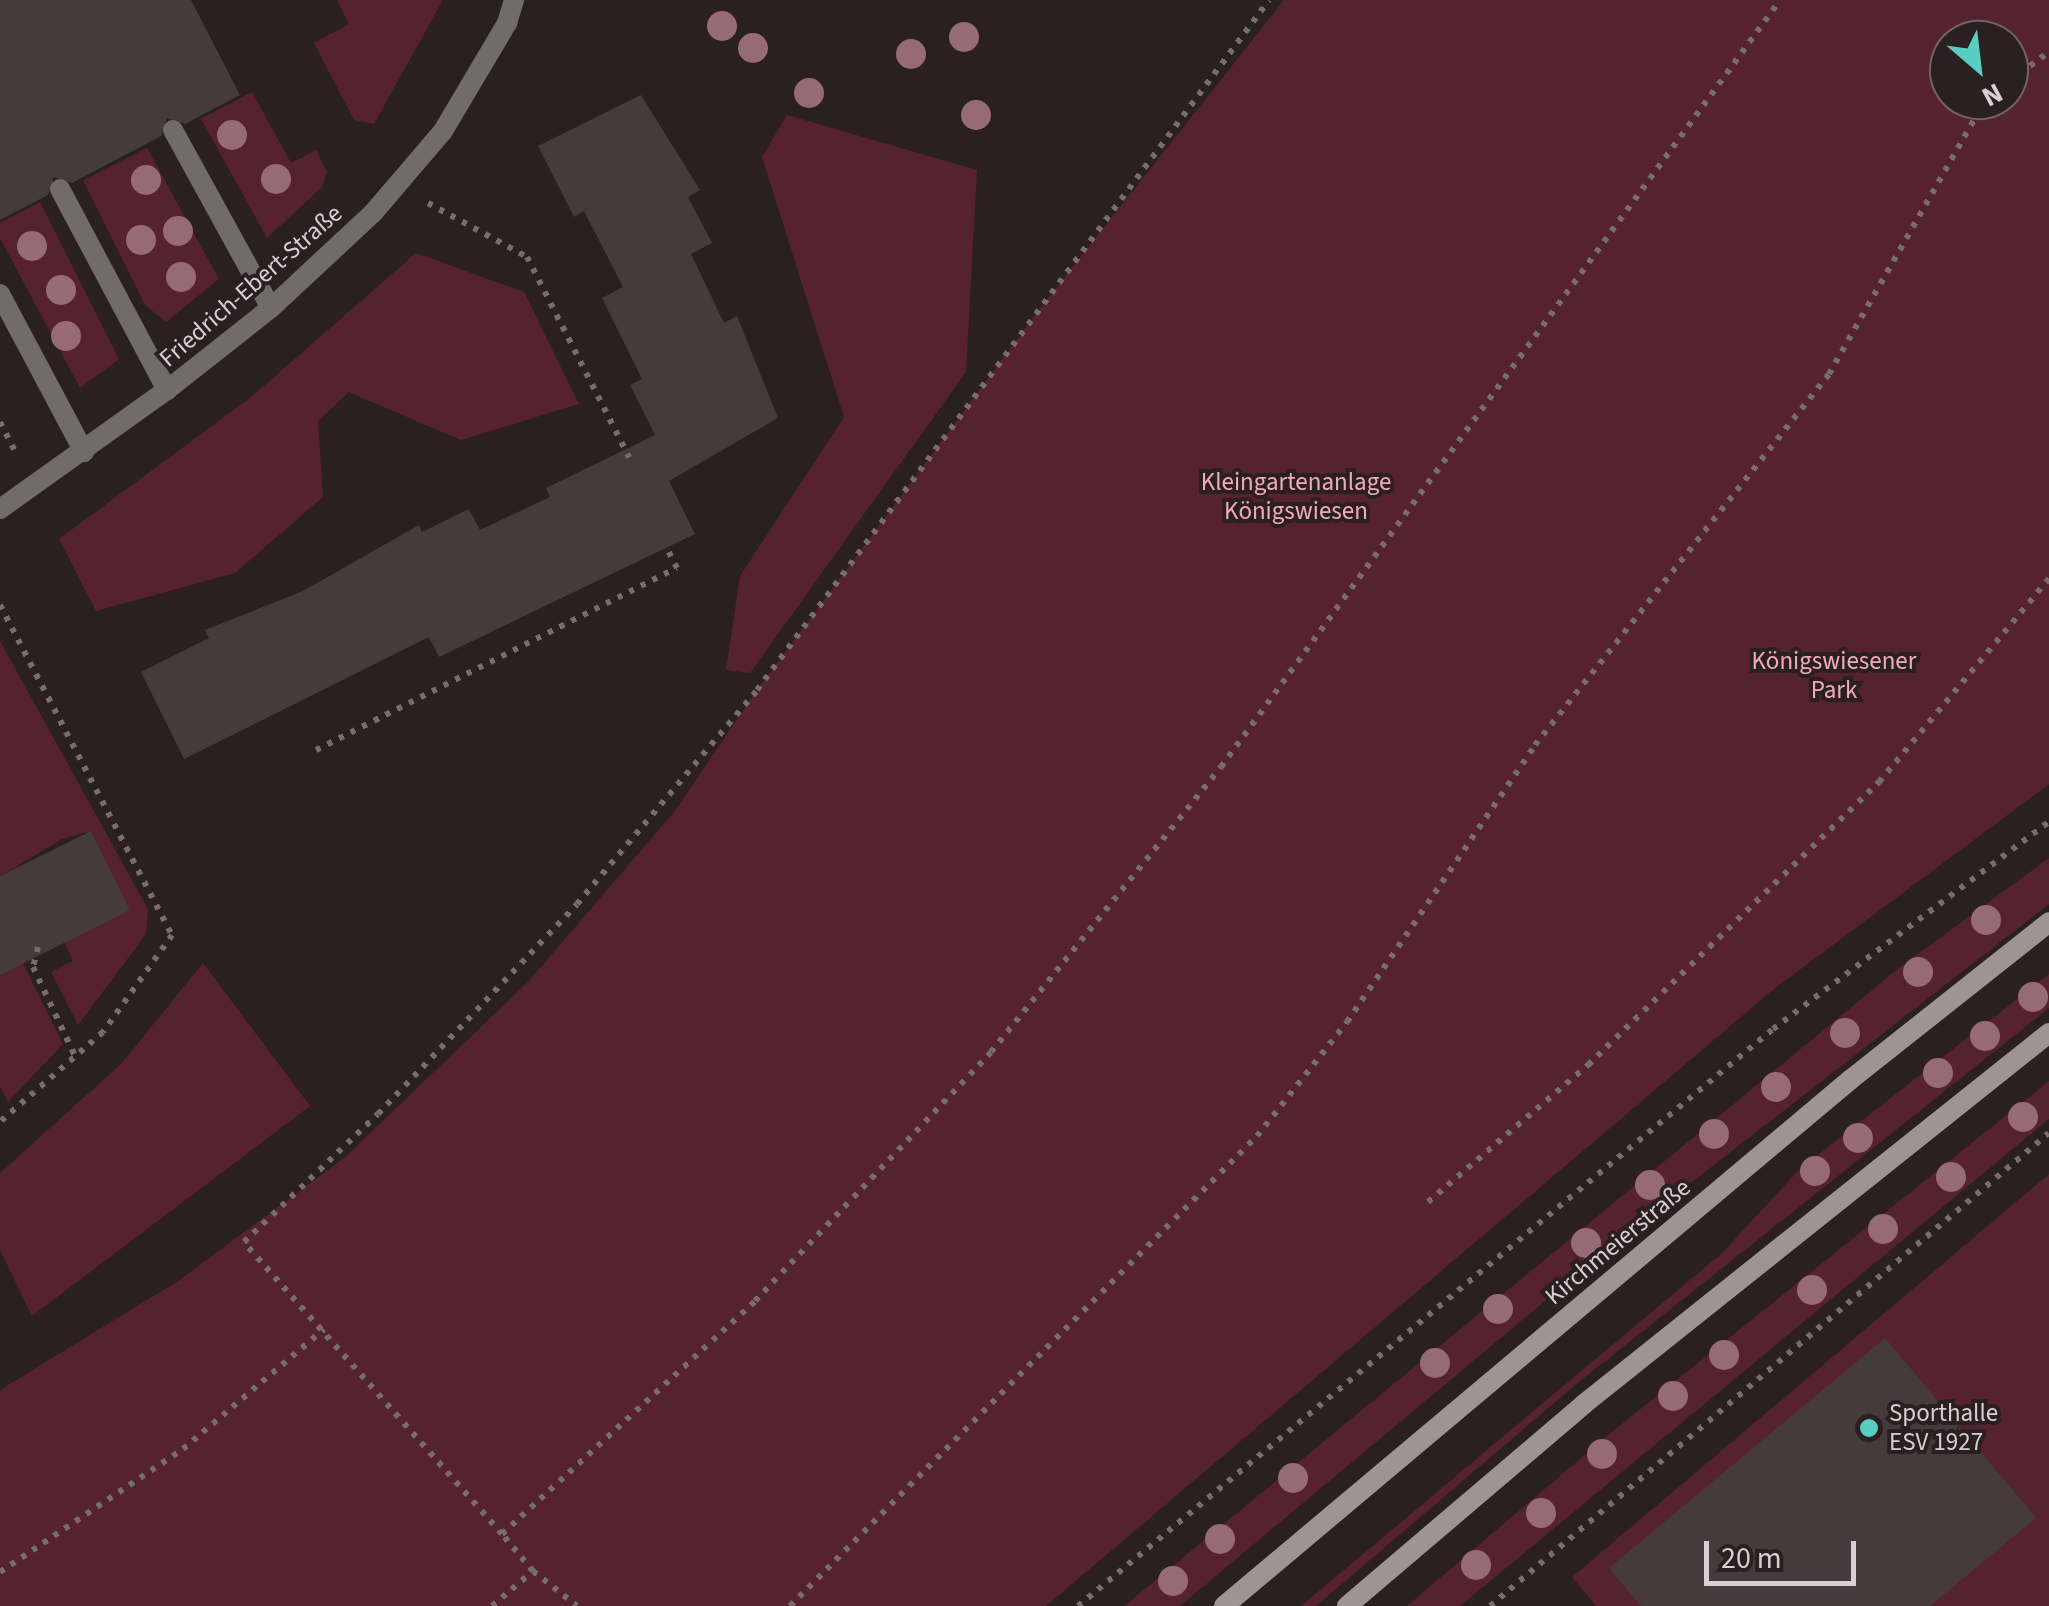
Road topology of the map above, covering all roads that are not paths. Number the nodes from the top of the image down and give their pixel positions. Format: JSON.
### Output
{"nodes":[{"id":1,"x":514,"y":0,"type":"edge"},
{"id":2,"x":173,"y":130,"type":"dead end"},
{"id":3,"x":60,"y":189,"type":"dead end"},
{"id":4,"x":0,"y":294,"type":"edge"},
{"id":5,"x":270,"y":308,"type":"junction"},
{"id":6,"x":167,"y":390,"type":"junction"},
{"id":7,"x":84,"y":452,"type":"junction"},
{"id":8,"x":0,"y":509,"type":"edge"},
{"id":9,"x":2049,"y":922,"type":"edge"},
{"id":10,"x":2049,"y":1033,"type":"edge"},
{"id":11,"x":1224,"y":1606,"type":"edge"},
{"id":12,"x":1347,"y":1606,"type":"edge"}],
"edges":[{"from":1,"to":5,"type":"street","name":"Friedrich-Ebert-Straße"},
{"from":2,"to":5,"type":"street"},
{"from":3,"to":6,"type":"street"},
{"from":4,"to":7,"type":"street"},
{"from":5,"to":6,"type":"street","name":"Friedrich-Ebert-Straße"},
{"from":6,"to":7,"type":"street","name":"Friedrich-Ebert-Straße"},
{"from":7,"to":8,"type":"street","name":"Friedrich-Ebert-Straße"},
{"from":9,"to":11,"type":"main road","name":"Kirchmeierstraße"},
{"from":10,"to":12,"type":"main road"}]}
